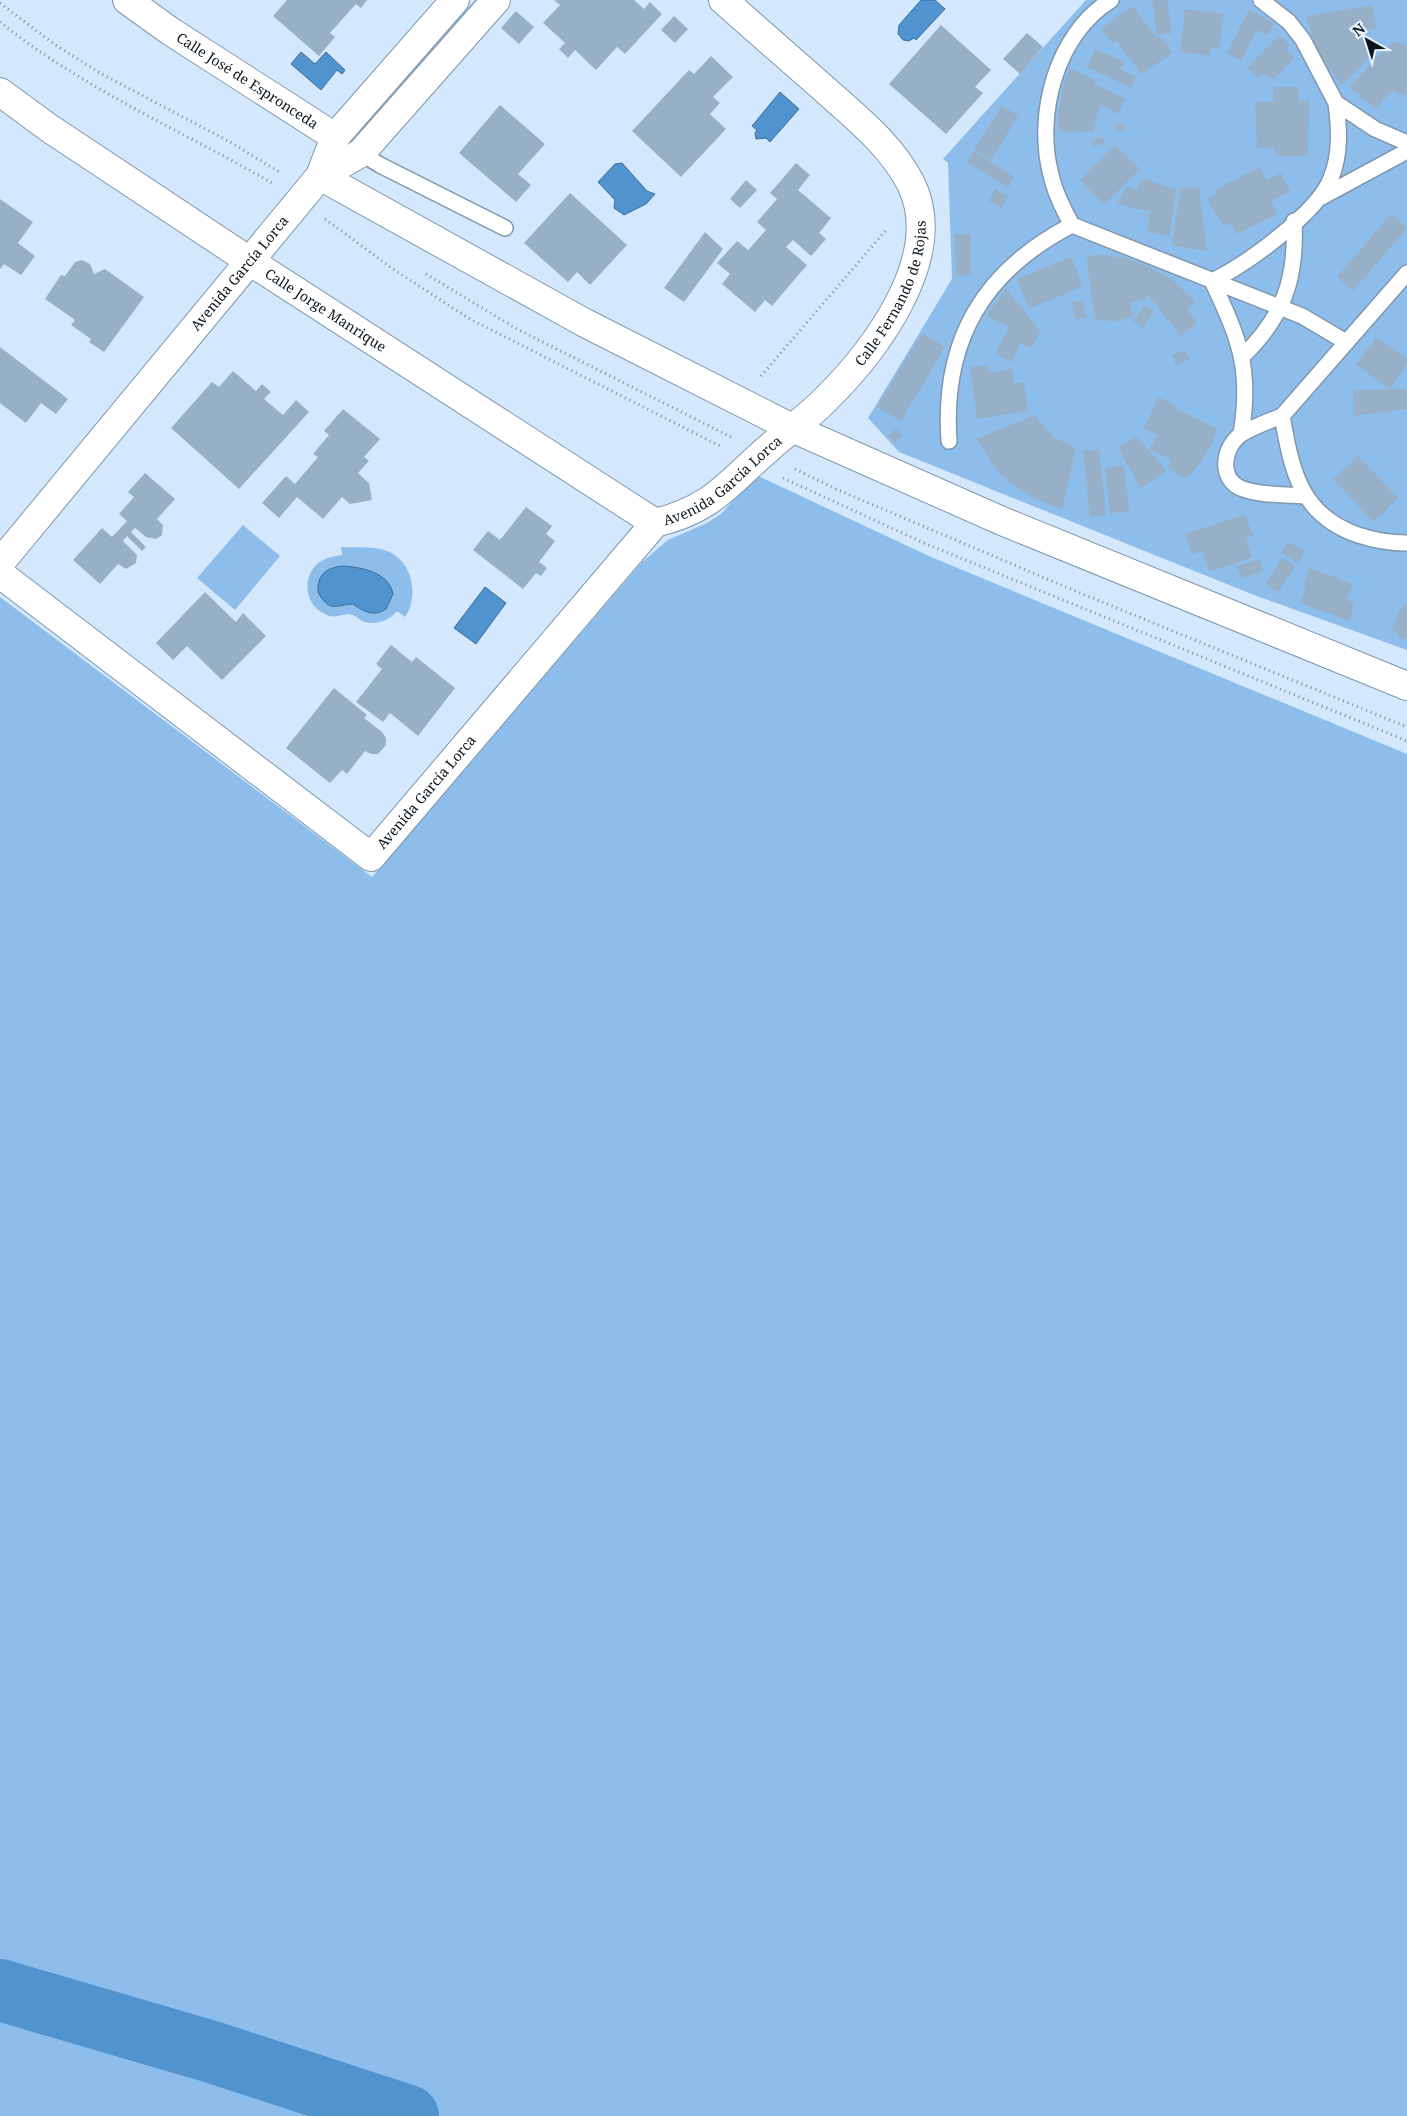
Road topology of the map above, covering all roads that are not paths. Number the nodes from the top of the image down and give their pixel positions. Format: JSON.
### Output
{"nodes":[{"id":1,"x":127,"y":0,"type":"edge"},
{"id":2,"x":455,"y":0,"type":"edge"},
{"id":3,"x":496,"y":0,"type":"edge"},
{"id":4,"x":723,"y":0,"type":"edge"},
{"id":5,"x":1112,"y":0,"type":"edge"},
{"id":6,"x":1261,"y":0,"type":"edge"},
{"id":7,"x":0,"y":92,"type":"edge"},
{"id":8,"x":1336,"y":103,"type":"junction"},
{"id":9,"x":335,"y":137,"type":"junction"},
{"id":10,"x":1407,"y":143,"type":"edge"},
{"id":11,"x":1407,"y":151,"type":"edge"},
{"id":12,"x":361,"y":153,"type":"junction"},
{"id":13,"x":320,"y":176,"type":"junction"},
{"id":14,"x":1319,"y":199,"type":"junction"},
{"id":15,"x":1294,"y":222,"type":"junction"},
{"id":16,"x":1072,"y":225,"type":"junction"},
{"id":17,"x":506,"y":228,"type":"dead end"},
{"id":18,"x":251,"y":262,"type":"junction"},
{"id":19,"x":1407,"y":273,"type":"edge"},
{"id":20,"x":1212,"y":281,"type":"junction"},
{"id":21,"x":1281,"y":307,"type":"junction"},
{"id":22,"x":1346,"y":342,"type":"junction"},
{"id":23,"x":1243,"y":356,"type":"junction"},
{"id":24,"x":1282,"y":416,"type":"junction"},
{"id":25,"x":792,"y":428,"type":"junction"},
{"id":26,"x":1241,"y":434,"type":"junction"},
{"id":27,"x":949,"y":441,"type":"dead end"},
{"id":28,"x":1305,"y":496,"type":"junction"},
{"id":29,"x":655,"y":523,"type":"junction"},
{"id":30,"x":1407,"y":542,"type":"edge"},
{"id":31,"x":0,"y":563,"type":"edge"},
{"id":32,"x":0,"y":574,"type":"edge"},
{"id":33,"x":1407,"y":686,"type":"edge"}],
"edges":[{"from":1,"to":9,"type":"street","name":"Calle José de Espronceda"},
{"from":2,"to":9,"type":"street"},
{"from":3,"to":12,"type":"street","name":"Avenida García Lorca"},
{"from":4,"to":25,"type":"street","name":"Calle Fernando de Rojas"},
{"from":5,"to":16,"type":"lane"},
{"from":6,"to":8,"type":"lane"},
{"from":7,"to":18,"type":"street","name":"Calle Jorge Manrique"},
{"from":8,"to":10,"type":"lane"},
{"from":8,"to":14,"type":"lane"},
{"from":9,"to":12,"type":"lane"},
{"from":9,"to":13,"type":"street"},
{"from":11,"to":14,"type":"lane"},
{"from":12,"to":13,"type":"street","name":"Avenida García Lorca"},
{"from":12,"to":17,"type":"lane"},
{"from":13,"to":18,"type":"street","name":"Avenida García Lorca"},
{"from":13,"to":25,"type":"street"},
{"from":14,"to":15,"type":"lane"},
{"from":15,"to":20,"type":"lane"},
{"from":15,"to":21,"type":"lane"},
{"from":16,"to":20,"type":"lane"},
{"from":16,"to":27,"type":"lane"},
{"from":18,"to":29,"type":"street","name":"Calle Jorge Manrique"},
{"from":18,"to":31,"type":"street","name":"Avenida García Lorca"},
{"from":19,"to":22,"type":"lane"},
{"from":20,"to":21,"type":"lane"},
{"from":20,"to":23,"type":"lane"},
{"from":21,"to":22,"type":"lane"},
{"from":21,"to":23,"type":"lane"},
{"from":22,"to":24,"type":"lane"},
{"from":23,"to":26,"type":"lane"},
{"from":24,"to":26,"type":"lane"},
{"from":24,"to":28,"type":"lane"},
{"from":25,"to":29,"type":"street","name":"Avenida García Lorca"},
{"from":25,"to":33,"type":"street"},
{"from":26,"to":28,"type":"lane"},
{"from":28,"to":30,"type":"lane"},
{"from":29,"to":32,"type":"street","name":"Avenida García Lorca"}]}
